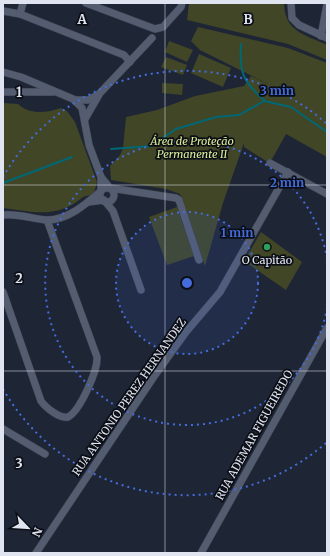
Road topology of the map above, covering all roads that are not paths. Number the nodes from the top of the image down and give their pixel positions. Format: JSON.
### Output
{"nodes":[{"id":1,"x":23,"y":3,"type":"edge"},
{"id":2,"x":86,"y":3,"type":"edge"},
{"id":3,"x":182,"y":3,"type":"edge"},
{"id":4,"x":291,"y":3,"type":"edge"},
{"id":5,"x":327,"y":4,"type":"edge"},
{"id":6,"x":3,"y":11,"type":"edge"},
{"id":7,"x":20,"y":14,"type":"junction"},
{"id":8,"x":324,"y":37,"type":"edge"},
{"id":9,"x":152,"y":38,"type":"dead end"},
{"id":10,"x":130,"y":62,"type":"junction"},
{"id":11,"x":5,"y":73,"type":"edge"},
{"id":12,"x":21,"y":77,"type":"junction"},
{"id":13,"x":3,"y":92,"type":"edge"},
{"id":14,"x":19,"y":92,"type":"junction"},
{"id":15,"x":55,"y":92,"type":"junction"},
{"id":16,"x":100,"y":93,"type":"junction"},
{"id":17,"x":75,"y":100,"type":"junction"},
{"id":18,"x":86,"y":108,"type":"junction"},
{"id":19,"x":270,"y":163,"type":"dead end"},
{"id":20,"x":288,"y":172,"type":"junction"},
{"id":21,"x":101,"y":176,"type":"junction"},
{"id":22,"x":110,"y":188,"type":"junction"},
{"id":23,"x":101,"y":191,"type":"junction"},
{"id":24,"x":127,"y":191,"type":"junction"},
{"id":25,"x":327,"y":194,"type":"edge"},
{"id":26,"x":113,"y":197,"type":"junction"},
{"id":27,"x":104,"y":200,"type":"junction"},
{"id":28,"x":88,"y":202,"type":"junction"},
{"id":29,"x":113,"y":211,"type":"junction"},
{"id":30,"x":3,"y":215,"type":"edge"},
{"id":31,"x":47,"y":220,"type":"junction"},
{"id":32,"x":200,"y":260,"type":"dead end"},
{"id":33,"x":141,"y":290,"type":"dead end"},
{"id":34,"x":3,"y":292,"type":"edge"},
{"id":35,"x":327,"y":328,"type":"edge"},
{"id":36,"x":3,"y":428,"type":"edge"},
{"id":37,"x":45,"y":454,"type":"dead end"},
{"id":38,"x":36,"y":553,"type":"edge"},
{"id":39,"x":201,"y":553,"type":"edge"}],
"edges":[{"from":1,"to":7,"type":"street"},
{"from":2,"to":3,"type":"street"},
{"from":4,"to":8,"type":"street"},
{"from":5,"to":8,"type":"street"},
{"from":6,"to":7,"type":"street"},
{"from":7,"to":10,"type":"street"},
{"from":9,"to":10,"type":"street"},
{"from":10,"to":16,"type":"street"},
{"from":11,"to":12,"type":"street"},
{"from":12,"to":14,"type":"street"},
{"from":12,"to":15,"type":"street"},
{"from":13,"to":14,"type":"street"},
{"from":14,"to":15,"type":"street"},
{"from":15,"to":17,"type":"street"},
{"from":16,"to":17,"type":"street"},
{"from":16,"to":18,"type":"street"},
{"from":17,"to":18,"type":"street"},
{"from":18,"to":21,"type":"street"},
{"from":19,"to":20,"type":"street"},
{"from":20,"to":25,"type":"street"},
{"from":20,"to":38,"type":"street","name":"RUA ANTONIO PEREZ HERNANDEZ"},
{"from":21,"to":22,"type":"street"},
{"from":21,"to":23,"type":"street"},
{"from":22,"to":23,"type":"street"},
{"from":22,"to":24,"type":"street"},
{"from":22,"to":26,"type":"street"},
{"from":23,"to":27,"type":"street"},
{"from":23,"to":28,"type":"street"},
{"from":24,"to":26,"type":"street"},
{"from":24,"to":32,"type":"street"},
{"from":26,"to":27,"type":"street"},
{"from":26,"to":29,"type":"street"},
{"from":27,"to":28,"type":"street"},
{"from":27,"to":29,"type":"street"},
{"from":28,"to":31,"type":"street"},
{"from":29,"to":33,"type":"street"},
{"from":30,"to":31,"type":"street"},
{"from":31,"to":34,"type":"street"},
{"from":35,"to":39,"type":"street","name":"RUA ADEMAR FIGUEIREDO"},
{"from":36,"to":37,"type":"street"}]}
